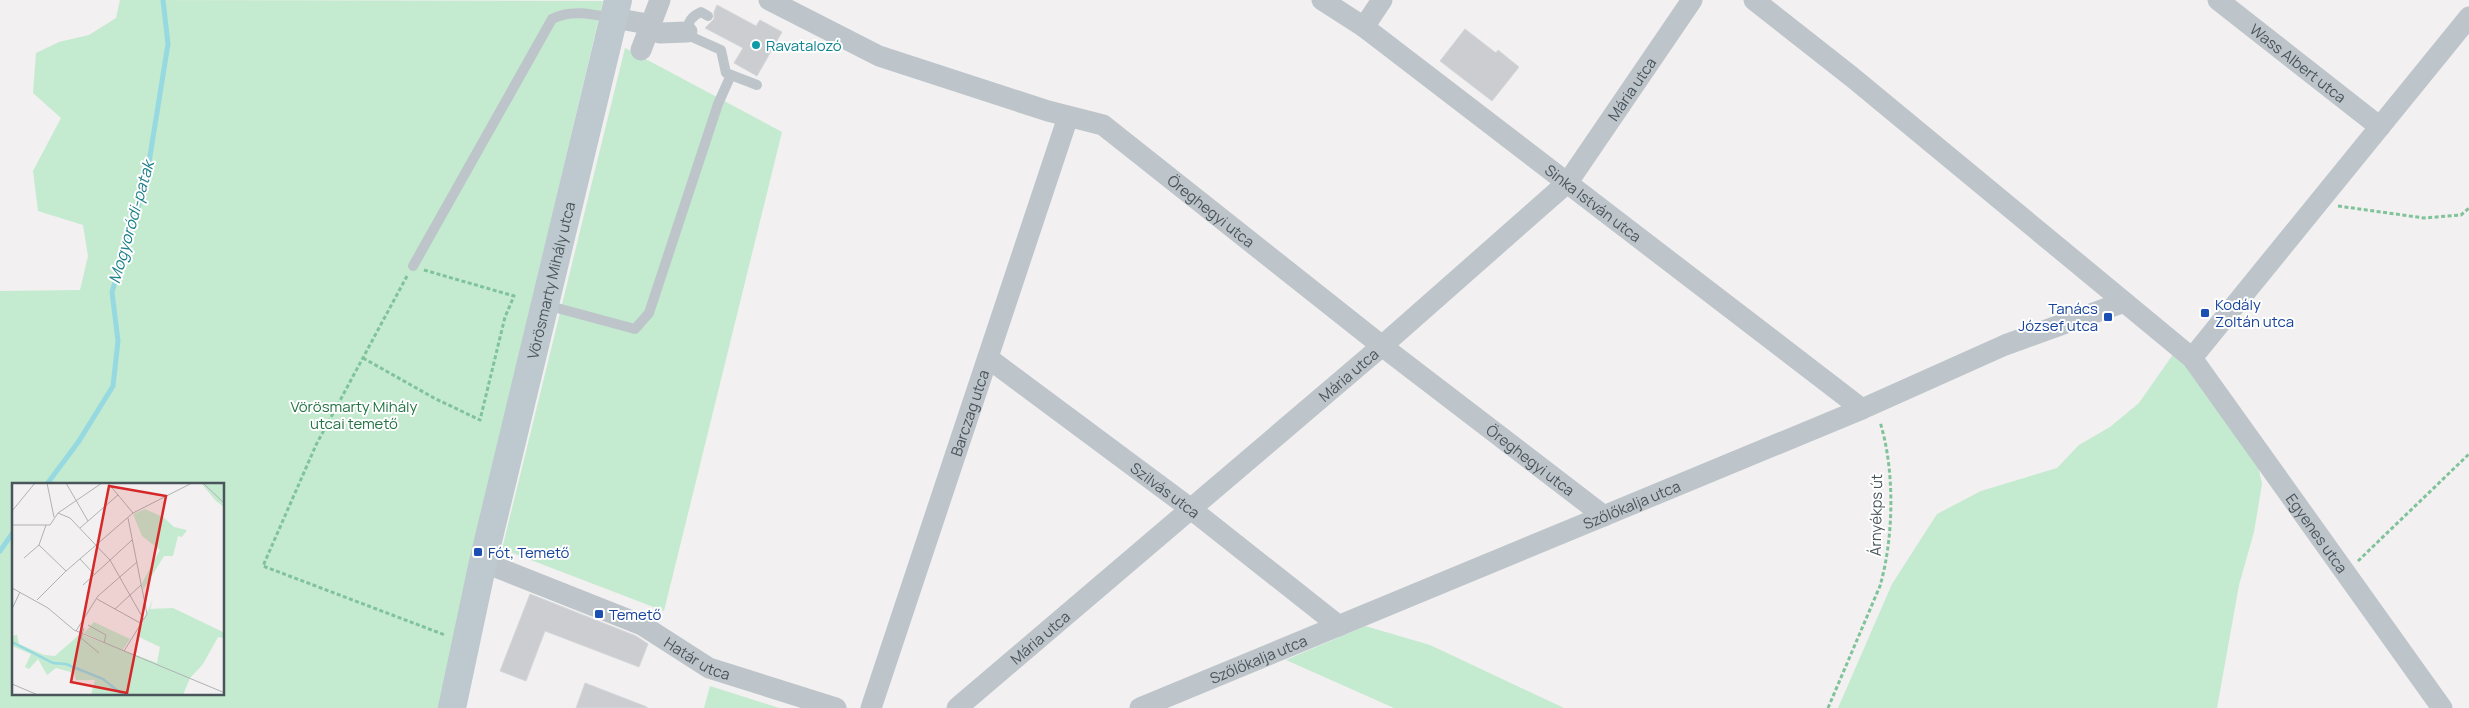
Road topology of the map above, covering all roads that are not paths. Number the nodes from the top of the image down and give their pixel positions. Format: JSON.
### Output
{"nodes":[{"id":1,"x":660,"y":0,"type":"edge"},
{"id":2,"x":769,"y":0,"type":"edge"},
{"id":3,"x":1322,"y":0,"type":"edge"},
{"id":4,"x":1382,"y":0,"type":"edge"},
{"id":5,"x":1692,"y":0,"type":"edge"},
{"id":6,"x":1754,"y":0,"type":"edge"},
{"id":7,"x":2218,"y":0,"type":"edge"},
{"id":8,"x":616,"y":9,"type":"edge"},
{"id":9,"x":708,"y":16,"type":"dead end"},
{"id":10,"x":2469,"y":17,"type":"edge"},
{"id":11,"x":1364,"y":27,"type":"junction"},
{"id":12,"x":650,"y":28,"type":"junction"},
{"id":13,"x":687,"y":32,"type":"junction"},
{"id":14,"x":641,"y":50,"type":"dead end"},
{"id":15,"x":731,"y":75,"type":"junction"},
{"id":16,"x":757,"y":85,"type":"dead end"},
{"id":17,"x":1068,"y":117,"type":"junction"},
{"id":18,"x":2380,"y":127,"type":"junction"},
{"id":19,"x":1568,"y":182,"type":"junction"},
{"id":20,"x":413,"y":266,"type":"road end"},
{"id":21,"x":2124,"y":302,"type":"junction"},
{"id":22,"x":546,"y":305,"type":"junction"},
{"id":23,"x":1382,"y":346,"type":"junction"},
{"id":24,"x":988,"y":358,"type":"junction"},
{"id":25,"x":2192,"y":358,"type":"junction"},
{"id":26,"x":1868,"y":406,"type":"junction"},
{"id":27,"x":1190,"y":509,"type":"junction"},
{"id":28,"x":1604,"y":516,"type":"junction"},
{"id":29,"x":483,"y":562,"type":"junction"},
{"id":30,"x":1339,"y":626,"type":"junction"},
{"id":31,"x":452,"y":708,"type":"edge"},
{"id":32,"x":836,"y":708,"type":"edge"},
{"id":33,"x":871,"y":708,"type":"edge"},
{"id":34,"x":957,"y":708,"type":"edge"},
{"id":35,"x":1140,"y":708,"type":"edge"},
{"id":36,"x":2442,"y":708,"type":"edge"}],
"edges":[{"from":1,"to":12,"type":"street"},
{"from":2,"to":17,"type":"street","name":"Öreghegyi utca"},
{"from":3,"to":11,"type":"street","name":"Sinka István utca"},
{"from":4,"to":11,"type":"street"},
{"from":5,"to":19,"type":"street","name":"Mária utca"},
{"from":6,"to":21,"type":"street"},
{"from":7,"to":18,"type":"street","name":"Wass Albert utca"},
{"from":8,"to":12,"type":"street"},
{"from":8,"to":20,"type":"lane"},
{"from":8,"to":22,"type":"main road","name":"Vörösmarty Mihály utca"},
{"from":9,"to":13,"type":"lane"},
{"from":10,"to":18,"type":"street"},
{"from":11,"to":19,"type":"street","name":"Sinka István utca"},
{"from":12,"to":13,"type":"street"},
{"from":12,"to":14,"type":"street"},
{"from":13,"to":15,"type":"lane"},
{"from":15,"to":16,"type":"lane"},
{"from":15,"to":22,"type":"lane"},
{"from":17,"to":23,"type":"street","name":"Öreghegyi utca"},
{"from":17,"to":24,"type":"street","name":"Barczag utca"},
{"from":18,"to":25,"type":"street"},
{"from":19,"to":23,"type":"street","name":"Mária utca"},
{"from":19,"to":26,"type":"street","name":"Sinka István utca"},
{"from":21,"to":25,"type":"street"},
{"from":21,"to":26,"type":"street","name":"Szőlőkalja utca"},
{"from":22,"to":29,"type":"main road","name":"Vörösmarty Mihály utca"},
{"from":23,"to":27,"type":"street","name":"Mária utca"},
{"from":23,"to":28,"type":"street","name":"Öreghegyi utca"},
{"from":24,"to":27,"type":"street","name":"Szilvás utca"},
{"from":24,"to":33,"type":"street","name":"Barczag utca"},
{"from":25,"to":36,"type":"street","name":"Egyenes utca"},
{"from":26,"to":28,"type":"street","name":"Szőlőkalja utca"},
{"from":27,"to":30,"type":"street","name":"Szilvás utca"},
{"from":27,"to":34,"type":"street","name":"Mária utca"},
{"from":28,"to":30,"type":"street","name":"Szőlőkalja utca"},
{"from":29,"to":31,"type":"main road","name":"Vörösmarty Mihály utca"},
{"from":29,"to":32,"type":"street","name":"Határ utca"},
{"from":30,"to":35,"type":"street","name":"Szőlőkalja utca"}]}
